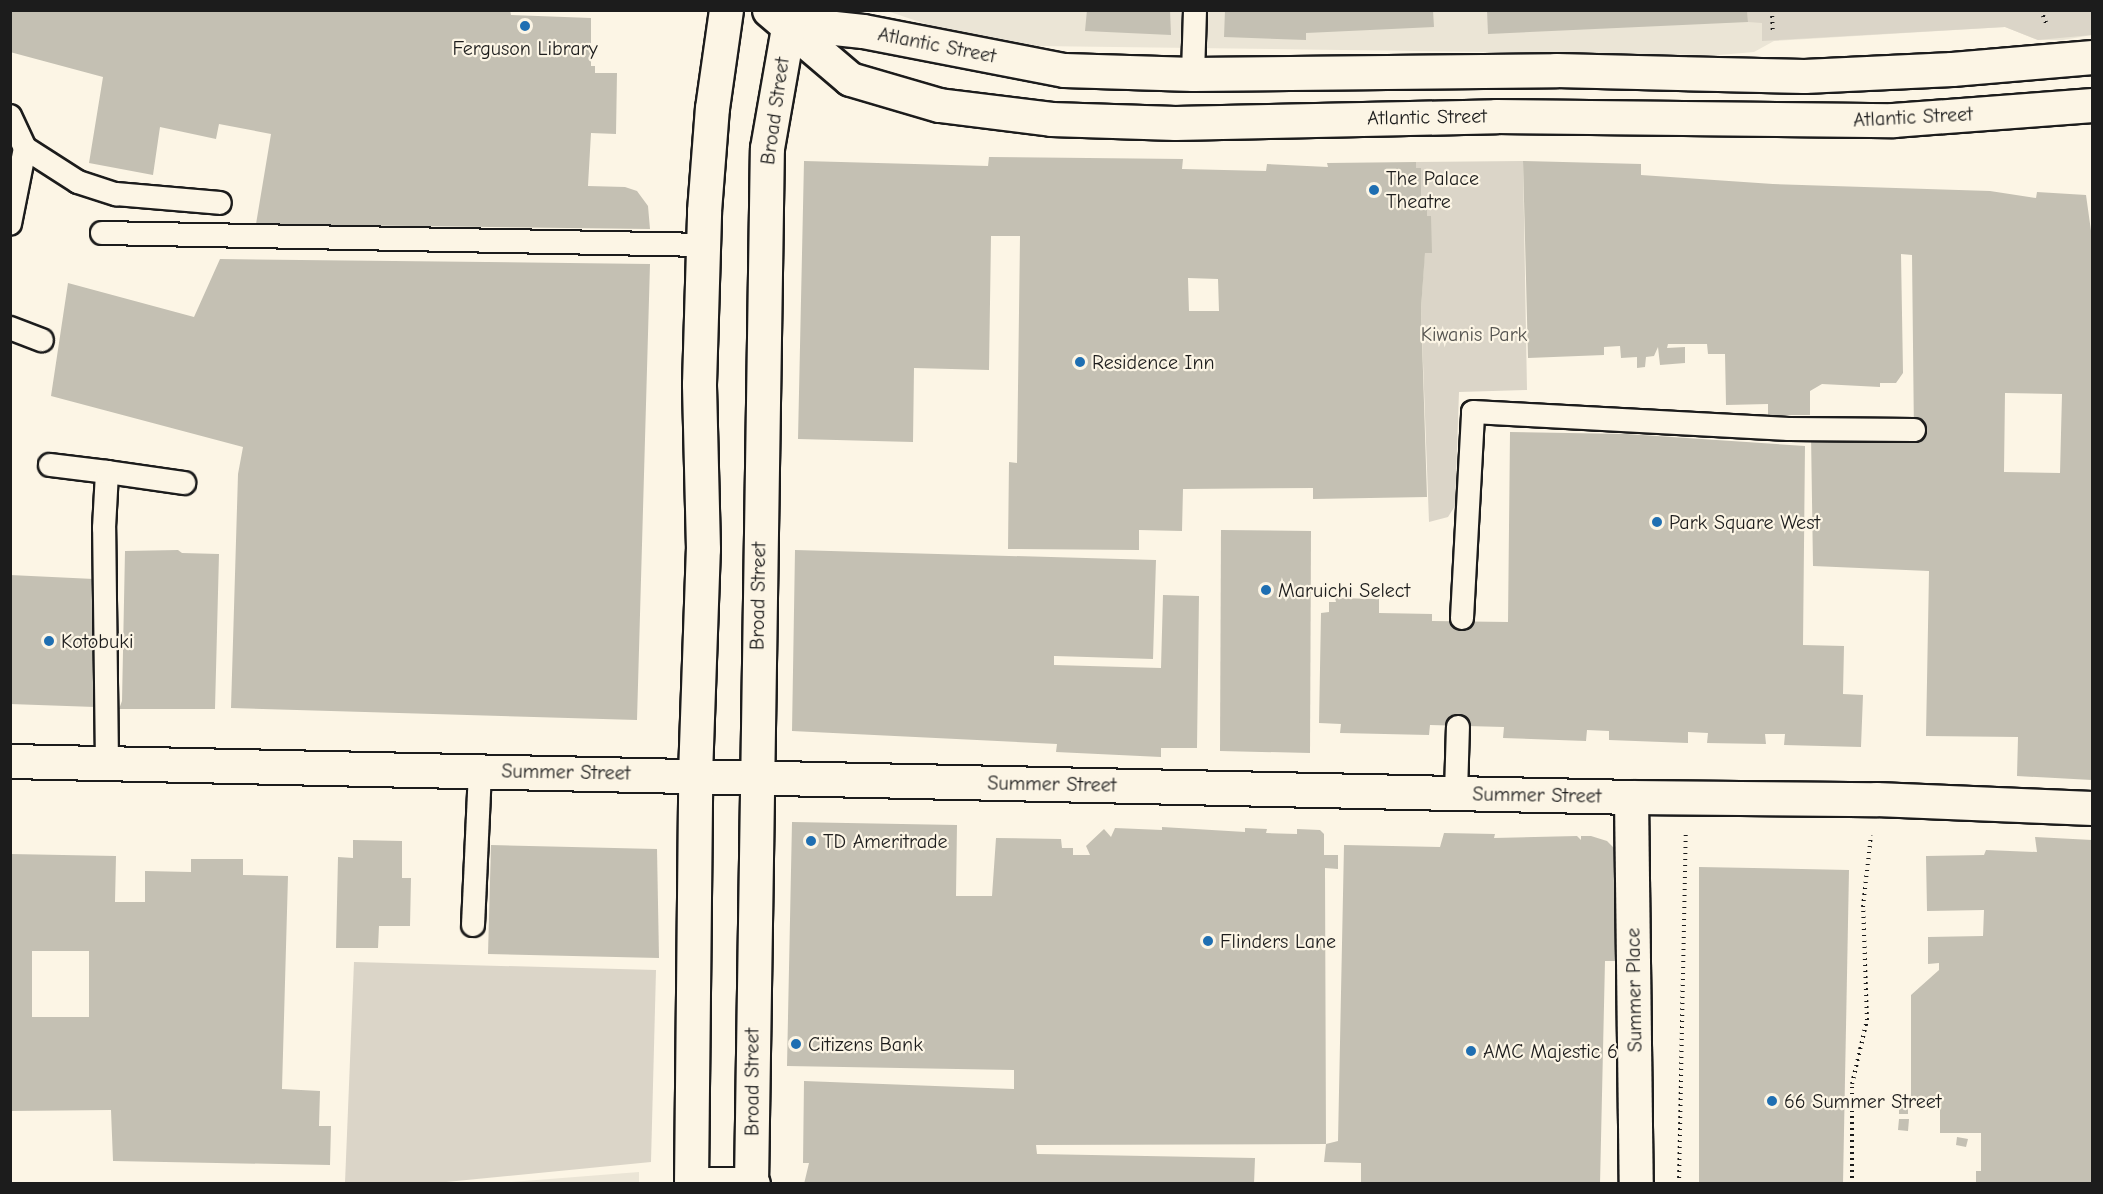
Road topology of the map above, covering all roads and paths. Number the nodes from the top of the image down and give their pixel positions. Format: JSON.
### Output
{"nodes":[{"id":1,"x":726,"y":10,"type":"edge"},
{"id":2,"x":1195,"y":10,"type":"edge"},
{"id":3,"x":1772,"y":10,"type":"edge"},
{"id":4,"x":2041,"y":10,"type":"edge"},
{"id":5,"x":783,"y":15,"type":"edge"},
{"id":6,"x":2046,"y":23,"type":"dead end"},
{"id":7,"x":1773,"y":33,"type":"dead end"},
{"id":8,"x":2092,"y":57,"type":"edge"},
{"id":9,"x":1193,"y":74,"type":"junction"},
{"id":10,"x":2092,"y":105,"type":"edge"},
{"id":11,"x":10,"y":116,"type":"edge"},
{"id":12,"x":25,"y":148,"type":"junction"},
{"id":13,"x":220,"y":203,"type":"dead end"},
{"id":14,"x":10,"y":224,"type":"edge"},
{"id":15,"x":102,"y":233,"type":"dead end"},
{"id":16,"x":704,"y":245,"type":"junction"},
{"id":17,"x":10,"y":328,"type":"edge"},
{"id":18,"x":42,"y":340,"type":"dead end"},
{"id":19,"x":1914,"y":430,"type":"dead end"},
{"id":20,"x":50,"y":465,"type":"dead end"},
{"id":21,"x":107,"y":472,"type":"junction"},
{"id":22,"x":184,"y":483,"type":"dead end"},
{"id":23,"x":1462,"y":618,"type":"dead end"},
{"id":24,"x":1458,"y":727,"type":"dead end"},
{"id":25,"x":10,"y":762,"type":"edge"},
{"id":26,"x":107,"y":763,"type":"junction"},
{"id":27,"x":480,"y":770,"type":"junction"},
{"id":28,"x":695,"y":775,"type":"junction"},
{"id":29,"x":755,"y":776,"type":"junction"},
{"id":30,"x":1456,"y":794,"type":"junction"},
{"id":31,"x":1631,"y":797,"type":"junction"},
{"id":32,"x":1687,"y":798,"type":"junction"},
{"id":33,"x":1876,"y":799,"type":"junction"},
{"id":34,"x":2092,"y":808,"type":"edge"},
{"id":35,"x":473,"y":925,"type":"dead end"},
{"id":36,"x":752,"y":1183,"type":"edge"},
{"id":37,"x":691,"y":1184,"type":"edge"},
{"id":38,"x":708,"y":1184,"type":"edge"},
{"id":39,"x":1636,"y":1184,"type":"edge"},
{"id":40,"x":1679,"y":1184,"type":"edge"},
{"id":41,"x":1852,"y":1184,"type":"edge"}],
"edges":[{"from":1,"to":16,"type":"main road"},
{"from":2,"to":9,"type":"lane"},
{"from":3,"to":7,"type":"path"},
{"from":4,"to":6,"type":"path"},
{"from":5,"to":9,"type":"main road","name":"Atlantic Street"},
{"from":5,"to":10,"type":"main road","name":"Atlantic Street"},
{"from":5,"to":29,"type":"main road","name":"Broad Street"},
{"from":8,"to":9,"type":"main road","name":"Atlantic Street"},
{"from":11,"to":12,"type":"lane"},
{"from":12,"to":13,"type":"lane"},
{"from":12,"to":14,"type":"lane"},
{"from":15,"to":16,"type":"lane"},
{"from":16,"to":28,"type":"main road"},
{"from":17,"to":18,"type":"lane"},
{"from":19,"to":23,"type":"lane"},
{"from":20,"to":21,"type":"lane"},
{"from":21,"to":22,"type":"lane"},
{"from":21,"to":26,"type":"lane"},
{"from":24,"to":30,"type":"lane"},
{"from":25,"to":26,"type":"main road","name":"Summer Street"},
{"from":26,"to":27,"type":"main road","name":"Summer Street"},
{"from":27,"to":28,"type":"main road","name":"Summer Street"},
{"from":27,"to":35,"type":"lane"},
{"from":28,"to":29,"type":"main road","name":"Summer Street"},
{"from":28,"to":37,"type":"main road"},
{"from":29,"to":30,"type":"main road","name":"Summer Street"},
{"from":29,"to":36,"type":"main road","name":"Broad Street"},
{"from":30,"to":31,"type":"main road","name":"Summer Street"},
{"from":31,"to":32,"type":"main road","name":"Summer Street"},
{"from":31,"to":39,"type":"main road","name":"Summer Place"},
{"from":32,"to":33,"type":"main road","name":"Summer Street"},
{"from":32,"to":40,"type":"path"},
{"from":33,"to":34,"type":"main road","name":"Summer Street"},
{"from":33,"to":41,"type":"path"},
{"from":36,"to":38,"type":"main road"}]}
